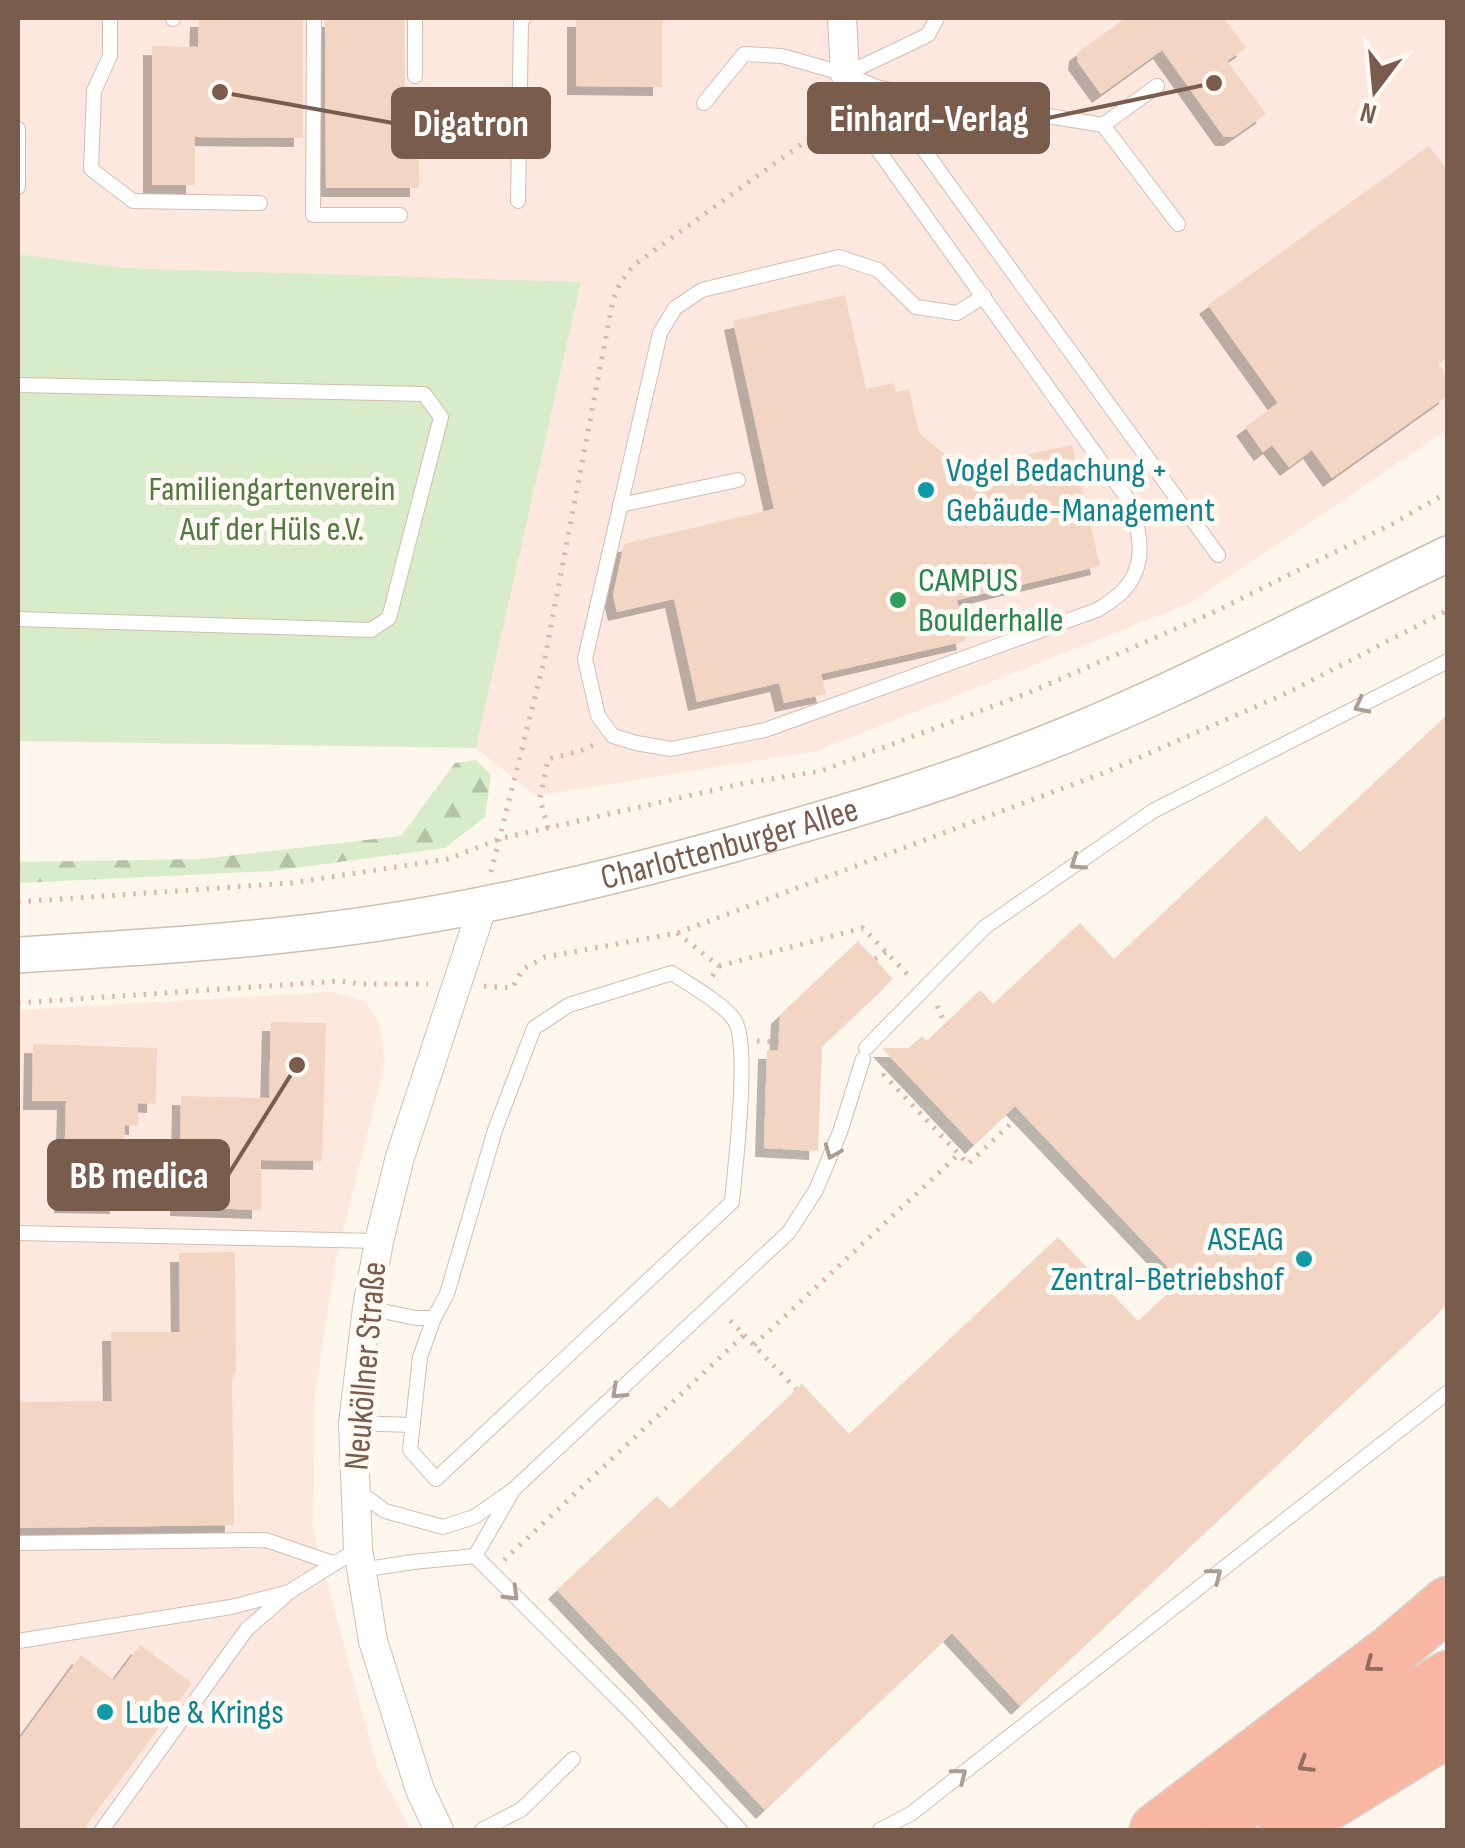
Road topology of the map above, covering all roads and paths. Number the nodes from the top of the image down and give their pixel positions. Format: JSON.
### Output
{"nodes":[{"id":1,"x":110,"y":18,"type":"edge"},
{"id":2,"x":314,"y":18,"type":"edge"},
{"id":3,"x":415,"y":18,"type":"edge"},
{"id":4,"x":524,"y":18,"type":"edge"},
{"id":5,"x":842,"y":18,"type":"edge"},
{"id":6,"x":937,"y":18,"type":"edge"},
{"id":7,"x":845,"y":74,"type":"junction"},
{"id":8,"x":415,"y":76,"type":"dead end"},
{"id":9,"x":1157,"y":86,"type":"dead end"},
{"id":10,"x":879,"y":88,"type":"junction"},
{"id":11,"x":704,"y":103,"type":"dead end"},
{"id":12,"x":1103,"y":125,"type":"junction"},
{"id":13,"x":18,"y":129,"type":"edge"},
{"id":14,"x":18,"y":187,"type":"edge"},
{"id":15,"x":518,"y":201,"type":"dead end"},
{"id":16,"x":260,"y":203,"type":"dead end"},
{"id":17,"x":400,"y":216,"type":"dead end"},
{"id":18,"x":1178,"y":224,"type":"dead end"},
{"id":19,"x":984,"y":296,"type":"junction"},
{"id":20,"x":18,"y":385,"type":"edge"},
{"id":21,"x":738,"y":480,"type":"dead end"},
{"id":22,"x":620,"y":505,"type":"junction"},
{"id":23,"x":1448,"y":544,"type":"edge"},
{"id":24,"x":1448,"y":554,"type":"edge"},
{"id":25,"x":1218,"y":556,"type":"dead end"},
{"id":26,"x":1399,"y":577,"type":"junction"},
{"id":27,"x":18,"y":619,"type":"edge"},
{"id":28,"x":1448,"y":661,"type":"edge"},
{"id":29,"x":568,"y":754,"type":"dead end"},
{"id":30,"x":548,"y":828,"type":"dead end"},
{"id":31,"x":482,"y":905,"type":"junction"},
{"id":32,"x":676,"y":934,"type":"dead end"},
{"id":33,"x":886,"y":952,"type":"junction"},
{"id":34,"x":18,"y":955,"type":"edge"},
{"id":35,"x":875,"y":959,"type":"dead end"},
{"id":36,"x":719,"y":966,"type":"junction"},
{"id":37,"x":924,"y":990,"type":"junction"},
{"id":38,"x":700,"y":992,"type":"junction"},
{"id":39,"x":946,"y":1026,"type":"dead end"},
{"id":40,"x":886,"y":1060,"type":"dead end"},
{"id":41,"x":1022,"y":1113,"type":"dead end"},
{"id":42,"x":959,"y":1154,"type":"junction"},
{"id":43,"x":18,"y":1233,"type":"edge"},
{"id":44,"x":379,"y":1241,"type":"junction"},
{"id":45,"x":713,"y":1304,"type":"junction"},
{"id":46,"x":367,"y":1308,"type":"junction"},
{"id":47,"x":434,"y":1318,"type":"junction"},
{"id":48,"x":744,"y":1335,"type":"junction"},
{"id":49,"x":754,"y":1345,"type":"junction"},
{"id":50,"x":796,"y":1389,"type":"dead end"},
{"id":51,"x":1448,"y":1392,"type":"edge"},
{"id":52,"x":353,"y":1423,"type":"junction"},
{"id":53,"x":412,"y":1425,"type":"junction"},
{"id":54,"x":355,"y":1488,"type":"junction"},
{"id":55,"x":514,"y":1490,"type":"junction"},
{"id":56,"x":18,"y":1544,"type":"edge"},
{"id":57,"x":474,"y":1556,"type":"junction"},
{"id":58,"x":360,"y":1559,"type":"junction"},
{"id":59,"x":333,"y":1563,"type":"junction"},
{"id":60,"x":491,"y":1573,"type":"junction"},
{"id":61,"x":289,"y":1592,"type":"junction"},
{"id":62,"x":1448,"y":1604,"type":"edge"},
{"id":63,"x":18,"y":1640,"type":"edge"},
{"id":64,"x":1448,"y":1676,"type":"edge"},
{"id":65,"x":1448,"y":1730,"type":"edge"},
{"id":66,"x":573,"y":1759,"type":"dead end"},
{"id":67,"x":102,"y":1830,"type":"edge"},
{"id":68,"x":439,"y":1830,"type":"edge"},
{"id":69,"x":482,"y":1830,"type":"edge"},
{"id":70,"x":740,"y":1830,"type":"edge"},
{"id":71,"x":880,"y":1830,"type":"edge"},
{"id":72,"x":1156,"y":1830,"type":"edge"},
{"id":73,"x":1201,"y":1830,"type":"edge"},
{"id":74,"x":1286,"y":1830,"type":"edge"}],
"edges":[{"from":1,"to":16,"type":"lane"},
{"from":2,"to":17,"type":"lane"},
{"from":3,"to":8,"type":"lane"},
{"from":4,"to":15,"type":"lane"},
{"from":5,"to":7,"type":"street"},
{"from":6,"to":7,"type":"lane"},
{"from":7,"to":10,"type":"lane"},
{"from":7,"to":11,"type":"lane"},
{"from":7,"to":19,"type":"lane"},
{"from":9,"to":12,"type":"lane"},
{"from":10,"to":12,"type":"lane"},
{"from":10,"to":25,"type":"lane"},
{"from":12,"to":18,"type":"lane"},
{"from":13,"to":14,"type":"lane"},
{"from":19,"to":22,"type":"lane"},
{"from":19,"to":22,"type":"lane"},
{"from":20,"to":27,"type":"lane"},
{"from":21,"to":22,"type":"lane"},
{"from":23,"to":26,"type":"street","name":"Charlottenburger Allee"},
{"from":24,"to":26,"type":"street","name":"Charlottenburger Allee"},
{"from":26,"to":31,"type":"street","name":"Charlottenburger Allee"},
{"from":28,"to":37,"type":"lane","one_way":true},
{"from":29,"to":30,"type":"path"},
{"from":31,"to":34,"type":"street","name":"Charlottenburger Allee"},
{"from":31,"to":44,"type":"street","name":"Neuköllner Straße"},
{"from":32,"to":36,"type":"path"},
{"from":33,"to":35,"type":"path"},
{"from":33,"to":36,"type":"path"},
{"from":33,"to":37,"type":"path"},
{"from":36,"to":38,"type":"path"},
{"from":37,"to":39,"type":"path"},
{"from":37,"to":45,"type":"lane","one_way":true},
{"from":38,"to":47,"type":"lane"},
{"from":38,"to":53,"type":"lane"},
{"from":40,"to":42,"type":"path"},
{"from":41,"to":42,"type":"path"},
{"from":42,"to":49,"type":"path"},
{"from":43,"to":44,"type":"lane"},
{"from":44,"to":46,"type":"street","name":"Neuköllner Straße"},
{"from":45,"to":48,"type":"path"},
{"from":45,"to":55,"type":"lane","one_way":true},
{"from":46,"to":47,"type":"lane"},
{"from":46,"to":52,"type":"street","name":"Neuköllner Straße"},
{"from":47,"to":53,"type":"lane"},
{"from":48,"to":49,"type":"path"},
{"from":48,"to":60,"type":"path"},
{"from":49,"to":50,"type":"path"},
{"from":71,"to":51,"type":"lane","one_way":true},
{"from":52,"to":53,"type":"lane"},
{"from":52,"to":54,"type":"street","name":"Neuköllner Straße"},
{"from":54,"to":55,"type":"lane"},
{"from":54,"to":58,"type":"street","name":"Neuköllner Straße"},
{"from":55,"to":57,"type":"lane"},
{"from":56,"to":59,"type":"lane"},
{"from":57,"to":58,"type":"lane"},
{"from":57,"to":60,"type":"lane"},
{"from":58,"to":59,"type":"lane"},
{"from":58,"to":68,"type":"street","name":"Neuköllner Straße"},
{"from":59,"to":61,"type":"lane"},
{"from":60,"to":70,"type":"lane","one_way":true},
{"from":61,"to":63,"type":"lane"},
{"from":61,"to":67,"type":"lane"},
{"from":62,"to":72,"type":"highway","one_way":true},
{"from":64,"to":73,"type":"highway","one_way":true},
{"from":65,"to":74,"type":"highway"},
{"from":66,"to":69,"type":"lane"}]}
